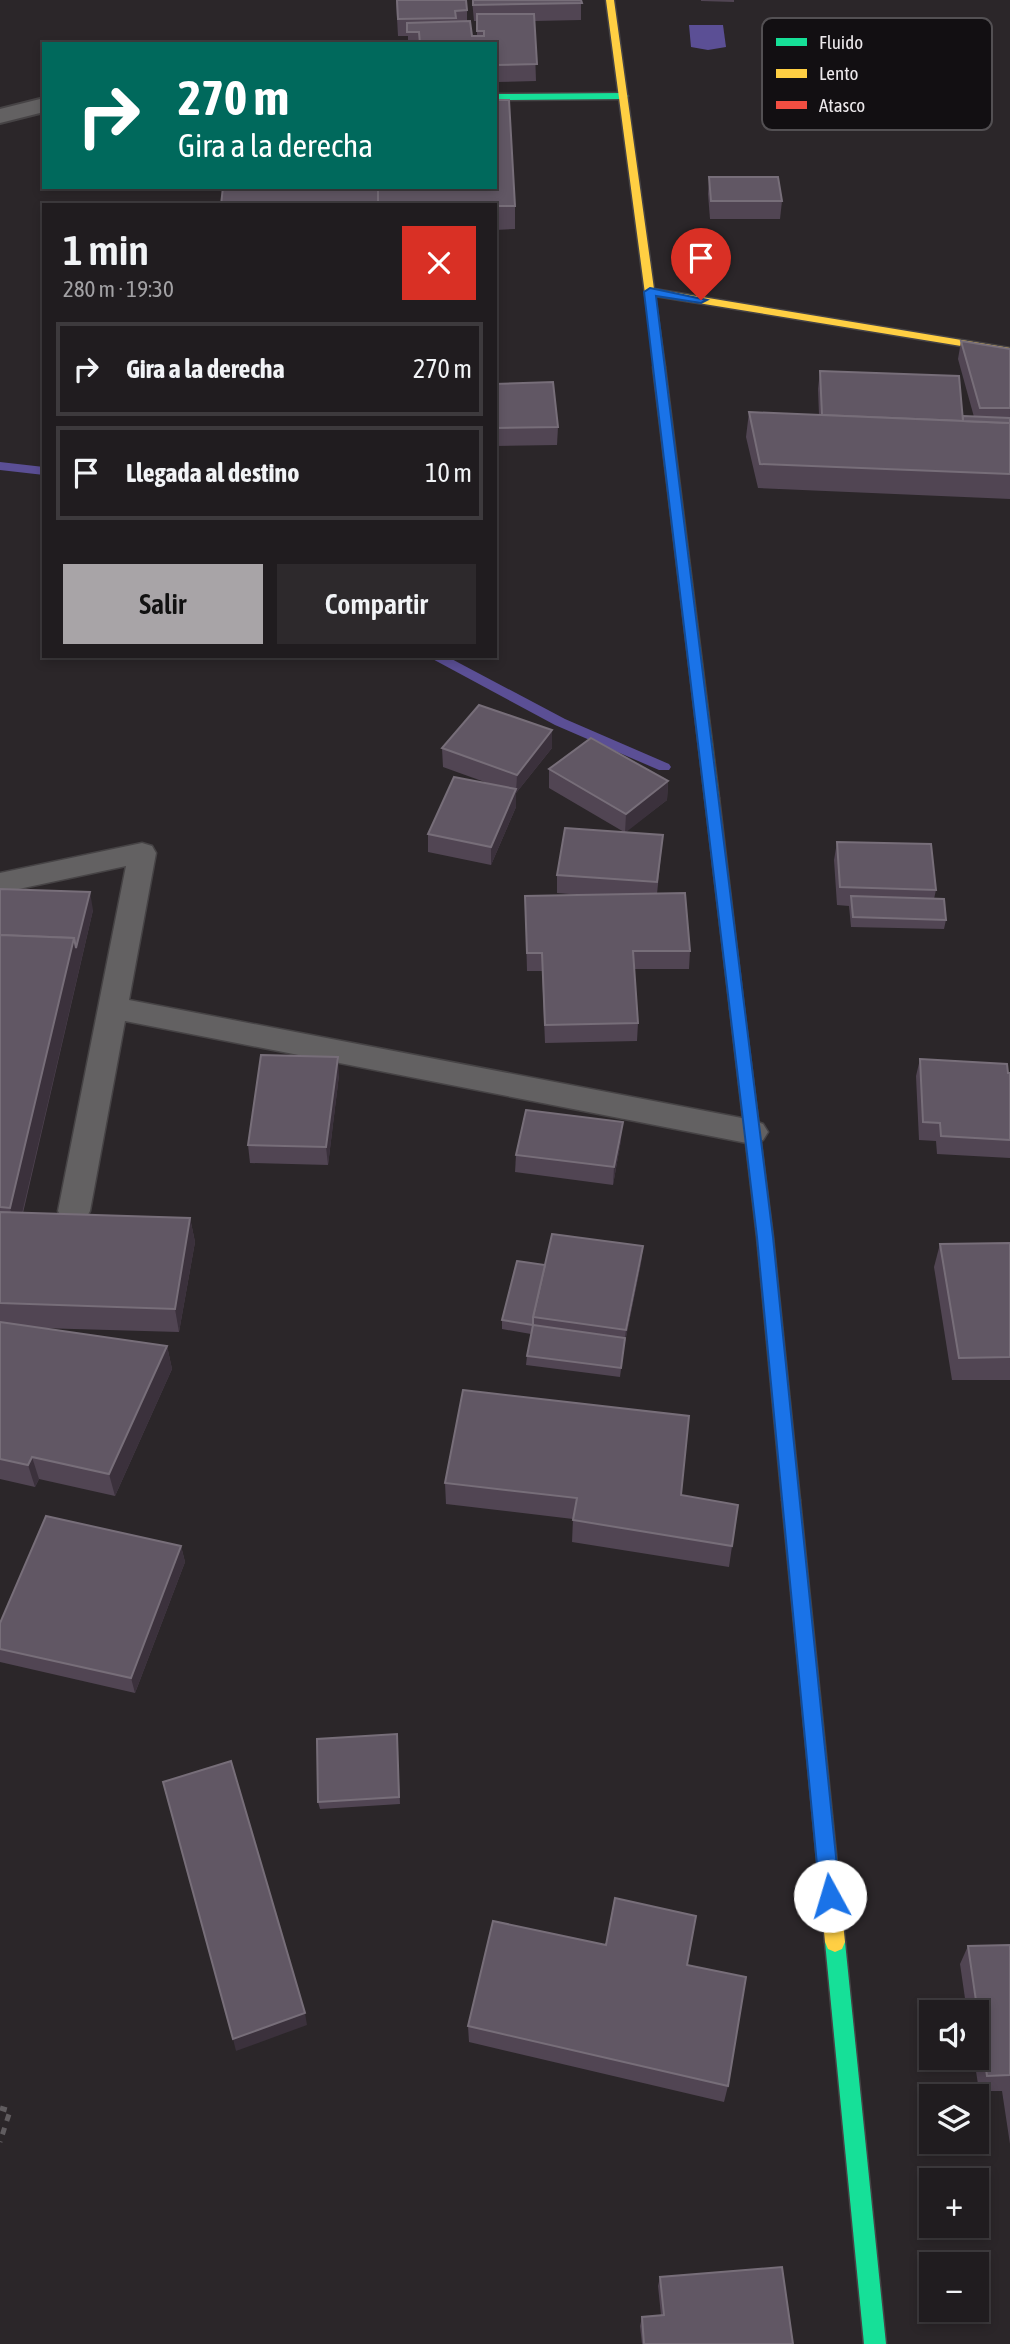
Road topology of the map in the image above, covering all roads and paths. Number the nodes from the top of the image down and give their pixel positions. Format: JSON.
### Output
{"nodes":[{"id":1,"x":610,"y":0,"type":"edge"},
{"id":2,"x":623,"y":96,"type":"junction"},
{"id":3,"x":497,"y":97,"type":"edge"},
{"id":4,"x":42,"y":106,"type":"edge"},
{"id":5,"x":0,"y":116,"type":"edge"},
{"id":6,"x":650,"y":292,"type":"junction"},
{"id":7,"x":1010,"y":351,"type":"edge"},
{"id":8,"x":0,"y":883,"type":"edge"},
{"id":9,"x":113,"y":1008,"type":"junction"},
{"id":10,"x":752,"y":1132,"type":"junction"},
{"id":11,"x":74,"y":1212,"type":"edge"},
{"id":12,"x":0,"y":2108,"type":"edge"},
{"id":13,"x":0,"y":2142,"type":"edge"},
{"id":14,"x":875,"y":2344,"type":"edge"}],
"edges":[{"from":1,"to":2,"type":"street"},
{"from":2,"to":3,"type":"street"},
{"from":2,"to":6,"type":"street"},
{"from":4,"to":5,"type":"street"},
{"from":6,"to":7,"type":"street"},
{"from":6,"to":10,"type":"street"},
{"from":8,"to":9,"type":"lane"},
{"from":9,"to":10,"type":"lane"},
{"from":9,"to":11,"type":"lane"},
{"from":10,"to":14,"type":"street"},
{"from":12,"to":13,"type":"path"}]}
